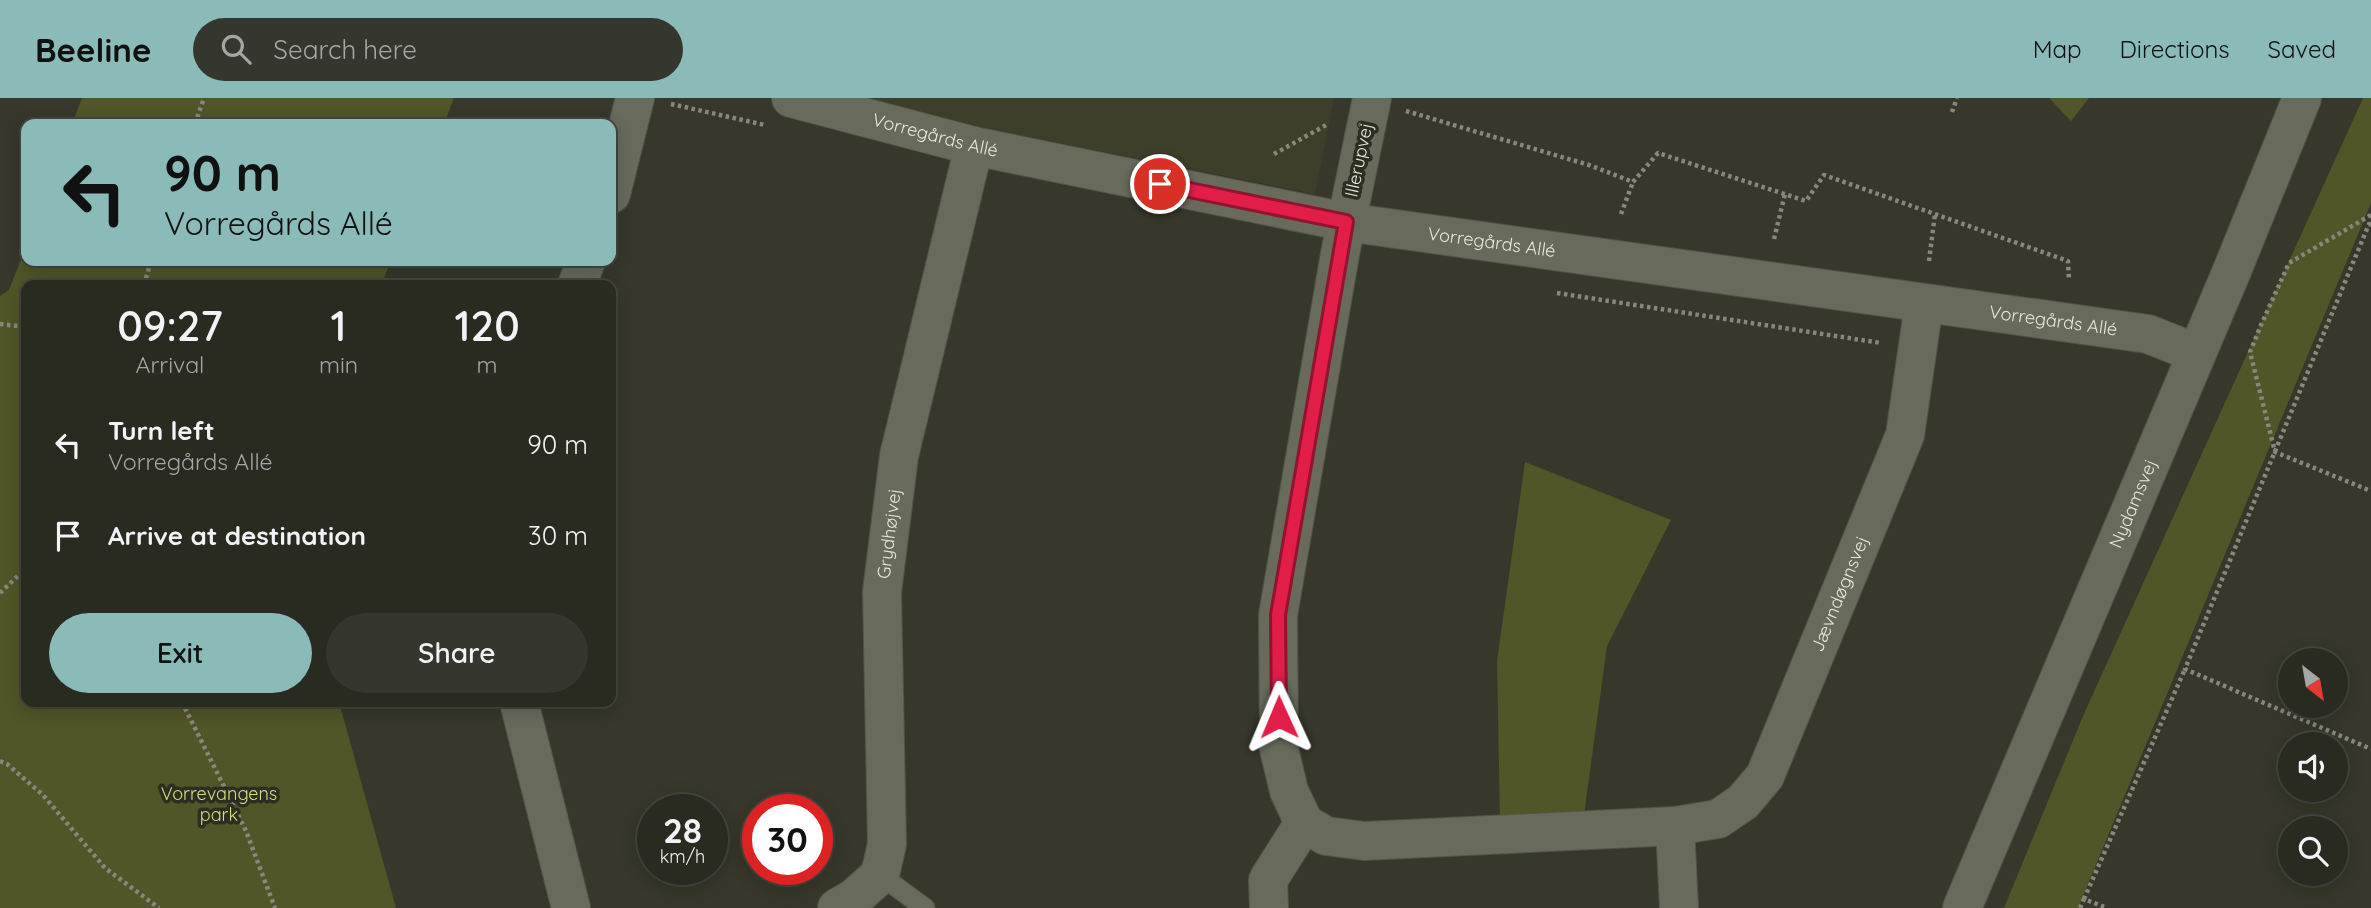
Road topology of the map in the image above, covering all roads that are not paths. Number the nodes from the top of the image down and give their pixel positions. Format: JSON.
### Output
{"nodes":[{"id":1,"x":635,"y":98,"type":"edge"},
{"id":2,"x":790,"y":98,"type":"edge"},
{"id":3,"x":2302,"y":98,"type":"edge"},
{"id":4,"x":1371,"y":99,"type":"edge"},
{"id":5,"x":974,"y":146,"type":"junction"},
{"id":6,"x":616,"y":174,"type":"edge"},
{"id":7,"x":1346,"y":222,"type":"junction"},
{"id":8,"x":1924,"y":304,"type":"junction"},
{"id":9,"x":2196,"y":353,"type":"junction"},
{"id":10,"x":520,"y":707,"type":"edge"},
{"id":11,"x":1304,"y":822,"type":"junction"},
{"id":12,"x":1675,"y":826,"type":"junction"},
{"id":13,"x":880,"y":875,"type":"junction"},
{"id":14,"x":571,"y":908,"type":"edge"},
{"id":15,"x":837,"y":908,"type":"edge"},
{"id":16,"x":925,"y":908,"type":"edge"},
{"id":17,"x":1269,"y":908,"type":"edge"},
{"id":18,"x":1679,"y":908,"type":"edge"},
{"id":19,"x":1962,"y":908,"type":"edge"}],
"edges":[{"from":1,"to":6,"type":"street"},
{"from":2,"to":5,"type":"street","name":"Vorregårds Allé"},
{"from":3,"to":9,"type":"street","name":"Nydamsvej"},
{"from":4,"to":7,"type":"street","name":"Illerupvej"},
{"from":5,"to":7,"type":"street","name":"Vorregårds Allé"},
{"from":5,"to":13,"type":"street","name":"Grydhøjvej"},
{"from":7,"to":8,"type":"street","name":"Vorregårds Allé"},
{"from":7,"to":11,"type":"street"},
{"from":8,"to":9,"type":"street","name":"Vorregårds Allé"},
{"from":8,"to":12,"type":"street","name":"Jævndøgnsvej"},
{"from":9,"to":19,"type":"street","name":"Nydamsvej"},
{"from":10,"to":14,"type":"street"},
{"from":11,"to":12,"type":"street","name":"Jævndøgnsvej"},
{"from":11,"to":17,"type":"street"},
{"from":12,"to":18,"type":"street"},
{"from":13,"to":15,"type":"street"},
{"from":13,"to":16,"type":"lane"}]}
